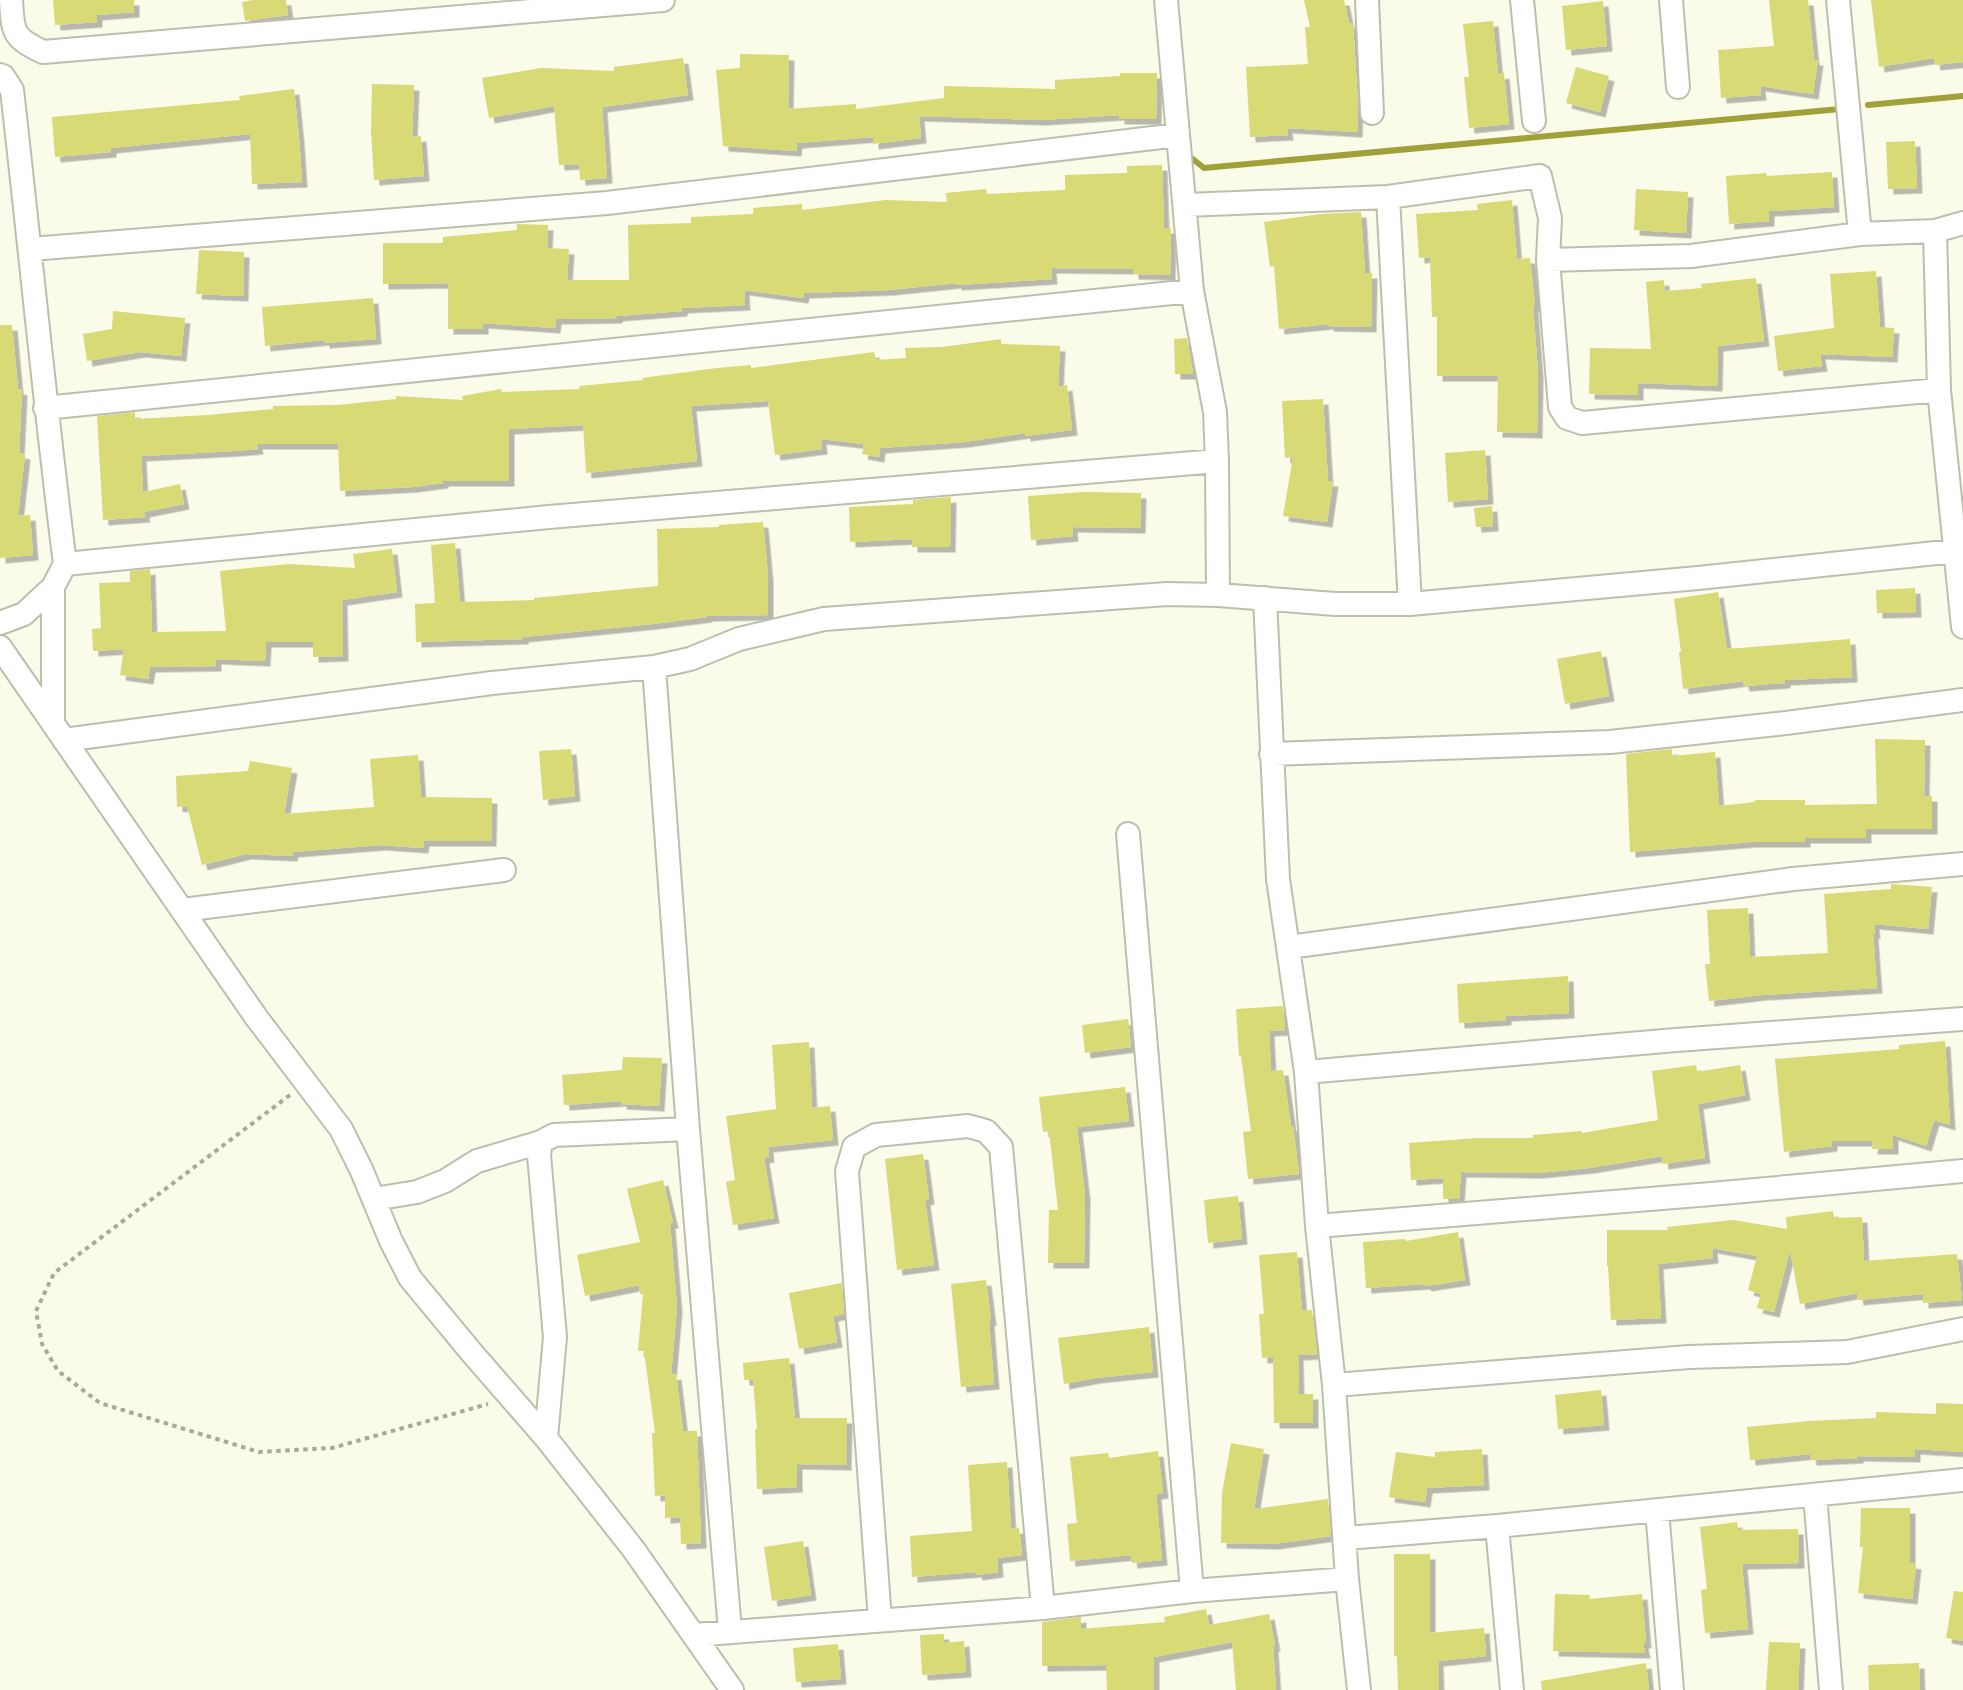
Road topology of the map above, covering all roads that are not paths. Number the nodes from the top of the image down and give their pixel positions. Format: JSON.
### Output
{"nodes":[{"id":1,"x":11,"y":0,"type":"edge"},
{"id":2,"x":663,"y":0,"type":"edge"},
{"id":3,"x":1166,"y":0,"type":"edge"},
{"id":4,"x":1367,"y":0,"type":"edge"},
{"id":5,"x":1522,"y":0,"type":"edge"},
{"id":6,"x":1671,"y":0,"type":"edge"},
{"id":7,"x":1838,"y":0,"type":"edge"},
{"id":8,"x":0,"y":75,"type":"edge"},
{"id":9,"x":1678,"y":87,"type":"dead end"},
{"id":10,"x":1372,"y":113,"type":"dead end"},
{"id":11,"x":1534,"y":122,"type":"dead end"},
{"id":12,"x":1179,"y":135,"type":"junction"},
{"id":13,"x":1388,"y":196,"type":"junction"},
{"id":14,"x":1186,"y":205,"type":"junction"},
{"id":15,"x":1963,"y":223,"type":"edge"},
{"id":16,"x":1935,"y":231,"type":"junction"},
{"id":17,"x":1860,"y":234,"type":"junction"},
{"id":18,"x":31,"y":249,"type":"junction"},
{"id":19,"x":1548,"y":260,"type":"junction"},
{"id":20,"x":1192,"y":291,"type":"junction"},
{"id":21,"x":1939,"y":390,"type":"junction"},
{"id":22,"x":45,"y":408,"type":"junction"},
{"id":23,"x":1217,"y":461,"type":"junction"},
{"id":24,"x":1955,"y":551,"type":"junction"},
{"id":25,"x":65,"y":564,"type":"junction"},
{"id":26,"x":53,"y":587,"type":"junction"},
{"id":27,"x":1218,"y":595,"type":"junction"},
{"id":28,"x":1265,"y":598,"type":"junction"},
{"id":29,"x":1410,"y":604,"type":"junction"},
{"id":30,"x":0,"y":623,"type":"edge"},
{"id":31,"x":1963,"y":627,"type":"edge"},
{"id":32,"x":0,"y":647,"type":"edge"},
{"id":33,"x":654,"y":667,"type":"junction"},
{"id":34,"x":1963,"y":700,"type":"edge"},
{"id":35,"x":59,"y":732,"type":"junction"},
{"id":36,"x":1271,"y":754,"type":"junction"},
{"id":37,"x":1128,"y":834,"type":"dead end"},
{"id":38,"x":1963,"y":864,"type":"edge"},
{"id":39,"x":504,"y":870,"type":"dead end"},
{"id":40,"x":182,"y":910,"type":"junction"},
{"id":41,"x":1288,"y":947,"type":"junction"},
{"id":42,"x":1963,"y":1019,"type":"edge"},
{"id":43,"x":1306,"y":1072,"type":"junction"},
{"id":44,"x":688,"y":1129,"type":"junction"},
{"id":45,"x":541,"y":1142,"type":"junction"},
{"id":46,"x":1963,"y":1171,"type":"edge"},
{"id":47,"x":374,"y":1200,"type":"junction"},
{"id":48,"x":1317,"y":1226,"type":"junction"},
{"id":49,"x":1963,"y":1329,"type":"edge"},
{"id":50,"x":1334,"y":1385,"type":"junction"},
{"id":51,"x":546,"y":1438,"type":"junction"},
{"id":52,"x":1963,"y":1480,"type":"edge"},
{"id":53,"x":1815,"y":1496,"type":"junction"},
{"id":54,"x":1657,"y":1510,"type":"junction"},
{"id":55,"x":1497,"y":1526,"type":"junction"},
{"id":56,"x":1346,"y":1538,"type":"junction"},
{"id":57,"x":1347,"y":1579,"type":"junction"},
{"id":58,"x":1192,"y":1591,"type":"junction"},
{"id":59,"x":1043,"y":1608,"type":"junction"},
{"id":60,"x":880,"y":1620,"type":"junction"},
{"id":61,"x":730,"y":1631,"type":"junction"},
{"id":62,"x":694,"y":1635,"type":"junction"},
{"id":63,"x":732,"y":1690,"type":"edge"},
{"id":64,"x":1359,"y":1690,"type":"edge"},
{"id":65,"x":1512,"y":1690,"type":"edge"},
{"id":66,"x":1672,"y":1690,"type":"edge"},
{"id":67,"x":1831,"y":1690,"type":"edge"}],
"edges":[{"from":1,"to":2,"type":"street"},
{"from":3,"to":12,"type":"street"},
{"from":4,"to":10,"type":"street"},
{"from":5,"to":11,"type":"street"},
{"from":6,"to":9,"type":"street"},
{"from":7,"to":17,"type":"street"},
{"from":8,"to":18,"type":"street"},
{"from":12,"to":14,"type":"street"},
{"from":12,"to":18,"type":"street"},
{"from":13,"to":14,"type":"street"},
{"from":13,"to":19,"type":"street"},
{"from":13,"to":29,"type":"street"},
{"from":14,"to":20,"type":"street"},
{"from":15,"to":16,"type":"street"},
{"from":16,"to":17,"type":"street"},
{"from":16,"to":21,"type":"street"},
{"from":17,"to":19,"type":"street"},
{"from":18,"to":22,"type":"street"},
{"from":19,"to":21,"type":"street"},
{"from":20,"to":22,"type":"street"},
{"from":20,"to":23,"type":"street"},
{"from":21,"to":24,"type":"street"},
{"from":22,"to":25,"type":"street"},
{"from":23,"to":25,"type":"street"},
{"from":23,"to":27,"type":"street"},
{"from":24,"to":29,"type":"street"},
{"from":24,"to":31,"type":"street"},
{"from":25,"to":26,"type":"street"},
{"from":26,"to":30,"type":"street"},
{"from":26,"to":35,"type":"street"},
{"from":27,"to":28,"type":"street"},
{"from":27,"to":33,"type":"street"},
{"from":28,"to":29,"type":"street"},
{"from":28,"to":36,"type":"street"},
{"from":32,"to":35,"type":"street"},
{"from":33,"to":35,"type":"street"},
{"from":33,"to":44,"type":"street"},
{"from":34,"to":36,"type":"street"},
{"from":35,"to":40,"type":"street"},
{"from":36,"to":41,"type":"street"},
{"from":37,"to":58,"type":"street"},
{"from":38,"to":41,"type":"street"},
{"from":39,"to":40,"type":"street"},
{"from":40,"to":47,"type":"street"},
{"from":41,"to":43,"type":"street"},
{"from":42,"to":43,"type":"street"},
{"from":43,"to":48,"type":"street"},
{"from":44,"to":45,"type":"street"},
{"from":44,"to":61,"type":"street"},
{"from":45,"to":47,"type":"street"},
{"from":45,"to":51,"type":"street"},
{"from":46,"to":48,"type":"street"},
{"from":47,"to":51,"type":"street"},
{"from":48,"to":50,"type":"street"},
{"from":49,"to":50,"type":"street"},
{"from":50,"to":56,"type":"street"},
{"from":51,"to":62,"type":"street"},
{"from":52,"to":53,"type":"street"},
{"from":53,"to":54,"type":"street"},
{"from":53,"to":67,"type":"street"},
{"from":54,"to":55,"type":"street"},
{"from":54,"to":66,"type":"street"},
{"from":55,"to":56,"type":"street"},
{"from":55,"to":65,"type":"street"},
{"from":56,"to":57,"type":"street"},
{"from":57,"to":58,"type":"street"},
{"from":57,"to":64,"type":"street"},
{"from":58,"to":59,"type":"street"},
{"from":59,"to":60,"type":"street"},
{"from":59,"to":60,"type":"street"},
{"from":60,"to":61,"type":"street"},
{"from":61,"to":62,"type":"street"},
{"from":62,"to":63,"type":"street"}]}
